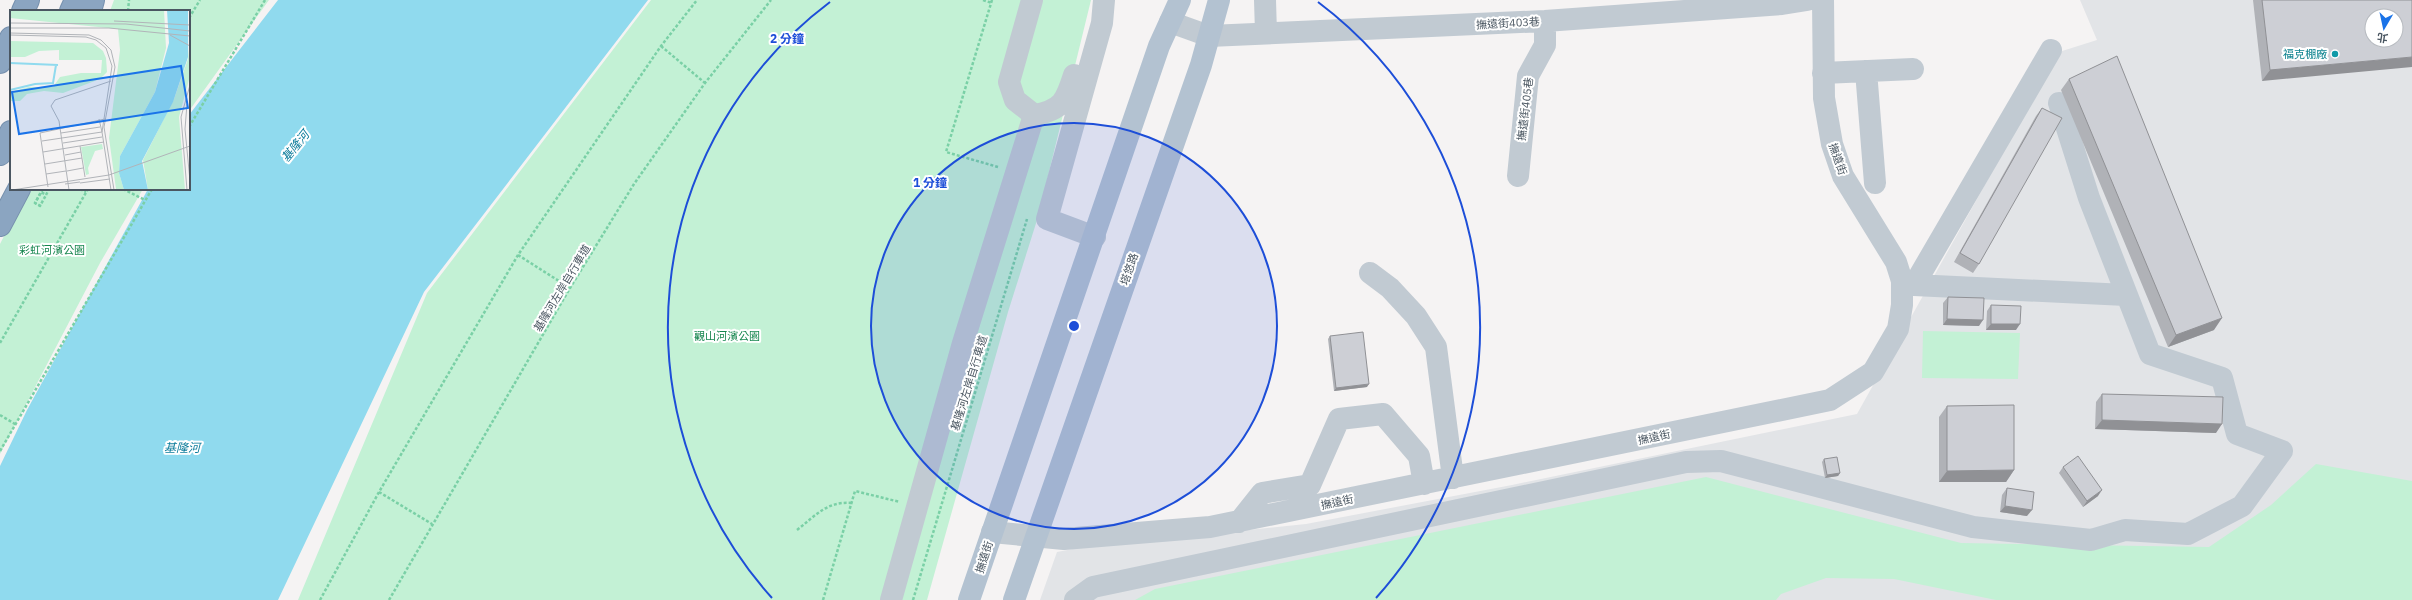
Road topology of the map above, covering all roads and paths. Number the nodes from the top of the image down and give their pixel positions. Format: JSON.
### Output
{"nodes":[{"id":1,"x":28,"y":0,"type":"edge"},
{"id":2,"x":76,"y":0,"type":"edge"},
{"id":3,"x":93,"y":0,"type":"edge"},
{"id":4,"x":129,"y":0,"type":"edge"},
{"id":5,"x":200,"y":0,"type":"edge"},
{"id":6,"x":266,"y":0,"type":"edge"},
{"id":7,"x":697,"y":0,"type":"edge"},
{"id":8,"x":771,"y":0,"type":"edge"},
{"id":9,"x":983,"y":0,"type":"edge"},
{"id":10,"x":1032,"y":0,"type":"edge"},
{"id":11,"x":1100,"y":0,"type":"edge"},
{"id":12,"x":1104,"y":0,"type":"edge"},
{"id":13,"x":1180,"y":0,"type":"edge"},
{"id":14,"x":1219,"y":0,"type":"edge"},
{"id":15,"x":1265,"y":0,"type":"edge"},
{"id":16,"x":1807,"y":0,"type":"edge"},
{"id":17,"x":1823,"y":0,"type":"edge"},
{"id":18,"x":992,"y":1,"type":"edge"},
{"id":19,"x":23,"y":10,"type":"edge"},
{"id":20,"x":71,"y":10,"type":"edge"},
{"id":21,"x":90,"y":10,"type":"edge"},
{"id":22,"x":128,"y":10,"type":"edge"},
{"id":23,"x":190,"y":16,"type":"edge"},
{"id":24,"x":1545,"y":21,"type":"junction"},
{"id":25,"x":1170,"y":22,"type":"junction"},
{"id":26,"x":1266,"y":33,"type":"junction"},
{"id":27,"x":1209,"y":36,"type":"junction"},
{"id":28,"x":10,"y":40,"type":"edge"},
{"id":29,"x":661,"y":46,"type":"junction"},
{"id":30,"x":2051,"y":50,"type":"dead end"},
{"id":31,"x":0,"y":62,"type":"edge"},
{"id":32,"x":1913,"y":69,"type":"dead end"},
{"id":33,"x":1866,"y":71,"type":"junction"},
{"id":34,"x":1823,"y":73,"type":"junction"},
{"id":35,"x":705,"y":83,"type":"junction"},
{"id":36,"x":2059,"y":103,"type":"dead end"},
{"id":37,"x":1034,"y":115,"type":"junction"},
{"id":38,"x":190,"y":125,"type":"edge"},
{"id":39,"x":10,"y":134,"type":"edge"},
{"id":40,"x":0,"y":154,"type":"edge"},
{"id":41,"x":1000,"y":168,"type":"dead end"},
{"id":42,"x":1518,"y":176,"type":"dead end"},
{"id":43,"x":1875,"y":183,"type":"dead end"},
{"id":44,"x":18,"y":190,"type":"edge"},
{"id":45,"x":49,"y":190,"type":"edge"},
{"id":46,"x":87,"y":190,"type":"edge"},
{"id":47,"x":125,"y":190,"type":"edge"},
{"id":48,"x":151,"y":190,"type":"edge"},
{"id":49,"x":41,"y":192,"type":"edge"},
{"id":50,"x":41,"y":192,"type":"edge"},
{"id":51,"x":41,"y":192,"type":"edge"},
{"id":52,"x":145,"y":200,"type":"junction"},
{"id":53,"x":35,"y":203,"type":"edge"},
{"id":54,"x":35,"y":203,"type":"edge"},
{"id":55,"x":40,"y":206,"type":"edge"},
{"id":56,"x":40,"y":206,"type":"edge"},
{"id":57,"x":1029,"y":211,"type":"dead end"},
{"id":58,"x":0,"y":225,"type":"edge"},
{"id":59,"x":1095,"y":236,"type":"junction"},
{"id":60,"x":518,"y":255,"type":"junction"},
{"id":61,"x":1370,"y":273,"type":"dead end"},
{"id":62,"x":1908,"y":283,"type":"junction"},
{"id":63,"x":570,"y":288,"type":"junction"},
{"id":64,"x":2126,"y":295,"type":"junction"},
{"id":65,"x":0,"y":343,"type":"edge"},
{"id":66,"x":0,"y":416,"type":"edge"},
{"id":67,"x":15,"y":424,"type":"junction"},
{"id":68,"x":0,"y":451,"type":"edge"},
{"id":69,"x":1452,"y":478,"type":"junction"},
{"id":70,"x":1424,"y":484,"type":"junction"},
{"id":71,"x":379,"y":492,"type":"junction"},
{"id":72,"x":903,"y":495,"type":"dead end"},
{"id":73,"x":851,"y":503,"type":"junction"},
{"id":74,"x":1239,"y":522,"type":"junction"},
{"id":75,"x":432,"y":524,"type":"junction"},
{"id":76,"x":797,"y":530,"type":"dead end"},
{"id":77,"x":992,"y":532,"type":"junction"},
{"id":78,"x":1035,"y":537,"type":"junction"},
{"id":79,"x":320,"y":600,"type":"edge"},
{"id":80,"x":390,"y":600,"type":"edge"},
{"id":81,"x":823,"y":600,"type":"edge"},
{"id":82,"x":890,"y":600,"type":"edge"},
{"id":83,"x":913,"y":600,"type":"edge"},
{"id":84,"x":969,"y":600,"type":"edge"},
{"id":85,"x":1014,"y":600,"type":"edge"},
{"id":86,"x":1075,"y":600,"type":"edge"}],
"edges":[{"from":1,"to":19,"type":"highway"},
{"from":2,"to":20,"type":"highway"},
{"from":3,"to":21,"type":"highway"},
{"from":4,"to":22,"type":"path"},
{"from":5,"to":23,"type":"path"},
{"from":6,"to":38,"type":"path"},
{"from":7,"to":29,"type":"path"},
{"from":8,"to":35,"type":"path","name":"基隆河左岸自行車道"},
{"from":9,"to":18,"type":"path"},
{"from":10,"to":37,"type":"street"},
{"from":11,"to":37,"type":"street"},
{"from":12,"to":59,"type":"street"},
{"from":13,"to":25,"type":"main road"},
{"from":14,"to":27,"type":"main road","name":"塔悠路"},
{"from":15,"to":26,"type":"street"},
{"from":16,"to":24,"type":"street","name":"撫遠街403巷"},
{"from":17,"to":34,"type":"street","name":"撫遠街"},
{"from":18,"to":41,"type":"path"},
{"from":24,"to":26,"type":"street","name":"撫遠街403巷"},
{"from":24,"to":42,"type":"street","name":"撫遠街405巷"},
{"from":25,"to":27,"type":"street"},
{"from":25,"to":59,"type":"main road"},
{"from":26,"to":27,"type":"street","name":"撫遠街403巷"},
{"from":27,"to":78,"type":"main road","name":"塔悠路"},
{"from":28,"to":31,"type":"highway"},
{"from":29,"to":35,"type":"path"},
{"from":29,"to":60,"type":"path"},
{"from":30,"to":62,"type":"street"},
{"from":32,"to":33,"type":"street"},
{"from":33,"to":34,"type":"street"},
{"from":33,"to":43,"type":"street"},
{"from":34,"to":62,"type":"street","name":"撫遠街"},
{"from":35,"to":63,"type":"path","name":"基隆河左岸自行車道"},
{"from":36,"to":64,"type":"street"},
{"from":37,"to":82,"type":"street"},
{"from":39,"to":40,"type":"highway"},
{"from":44,"to":58,"type":"highway"},
{"from":45,"to":56,"type":"path","bridge":true},
{"from":46,"to":65,"type":"path"},
{"from":47,"to":52,"type":"path"},
{"from":48,"to":52,"type":"path"},
{"from":49,"to":53,"type":"path","bridge":true},
{"from":50,"to":55,"type":"path","bridge":true},
{"from":51,"to":54,"type":"path","bridge":true},
{"from":52,"to":67,"type":"path"},
{"from":57,"to":83,"type":"path","name":"基隆河左岸自行車道"},
{"from":59,"to":77,"type":"main road"},
{"from":60,"to":63,"type":"path"},
{"from":60,"to":71,"type":"path"},
{"from":61,"to":69,"type":"street"},
{"from":62,"to":64,"type":"street"},
{"from":62,"to":69,"type":"street","name":"撫遠街"},
{"from":63,"to":75,"type":"path","name":"基隆河左岸自行車道"},
{"from":64,"to":86,"type":"street"},
{"from":66,"to":67,"type":"path"},
{"from":67,"to":68,"type":"path"},
{"from":69,"to":70,"type":"street","name":"撫遠街"},
{"from":70,"to":74,"type":"street","name":"撫遠街"},
{"from":70,"to":74,"type":"street"},
{"from":71,"to":75,"type":"path"},
{"from":71,"to":79,"type":"path"},
{"from":72,"to":73,"type":"path"},
{"from":73,"to":76,"type":"path"},
{"from":73,"to":81,"type":"path"},
{"from":74,"to":78,"type":"street","name":"撫遠街"},
{"from":75,"to":80,"type":"path","name":"基隆河左岸自行車道"},
{"from":77,"to":78,"type":"street","name":"撫遠街"},
{"from":77,"to":84,"type":"main road","name":"撫遠街"},
{"from":78,"to":85,"type":"main road"}]}
